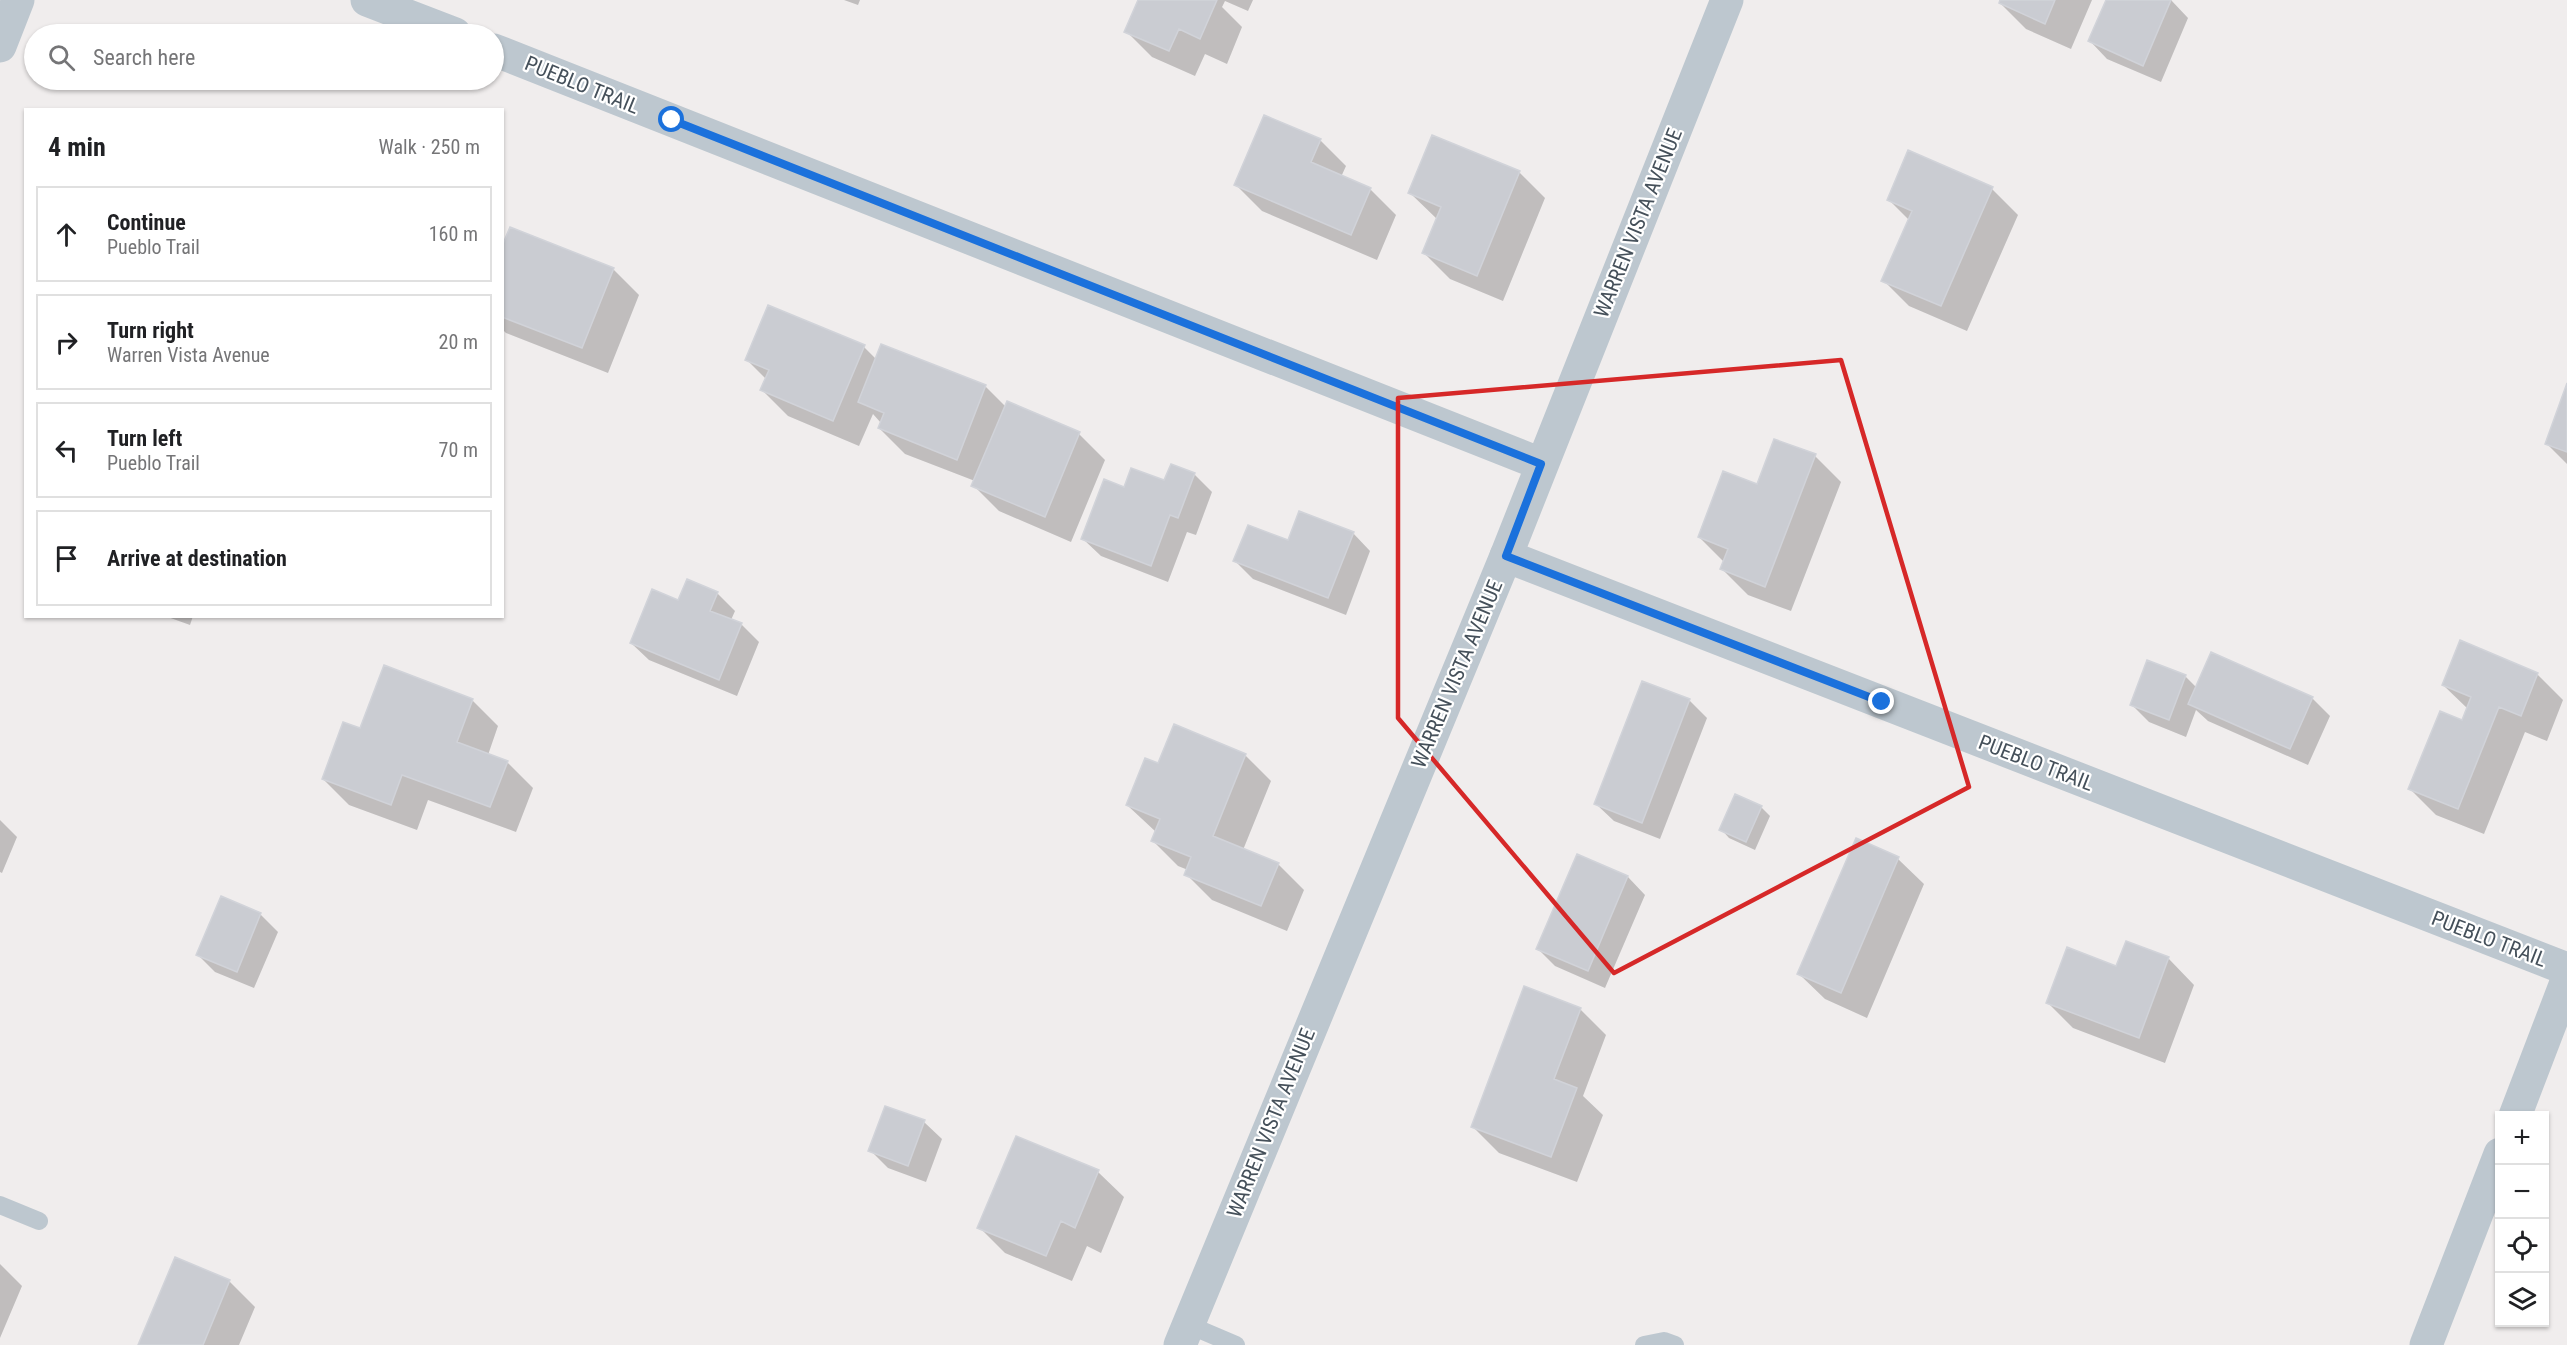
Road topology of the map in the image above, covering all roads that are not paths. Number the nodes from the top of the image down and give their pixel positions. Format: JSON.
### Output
{"nodes":[{"id":1,"x":18,"y":0,"type":"edge"},
{"id":2,"x":367,"y":0,"type":"edge"},
{"id":3,"x":1727,"y":0,"type":"edge"},
{"id":4,"x":428,"y":24,"type":"edge"},
{"id":5,"x":0,"y":46,"type":"edge"},
{"id":6,"x":504,"y":54,"type":"edge"},
{"id":7,"x":1541,"y":464,"type":"junction"},
{"id":8,"x":1506,"y":556,"type":"junction"},
{"id":9,"x":2567,"y":969,"type":"edge"},
{"id":10,"x":2567,"y":980,"type":"edge"},
{"id":11,"x":2516,"y":1111,"type":"edge"},
{"id":12,"x":2495,"y":1164,"type":"edge"},
{"id":13,"x":0,"y":1206,"type":"edge"},
{"id":14,"x":39,"y":1221,"type":"dead end"},
{"id":15,"x":1185,"y":1335,"type":"edge"},
{"id":16,"x":1236,"y":1345,"type":"edge"},
{"id":17,"x":1644,"y":1345,"type":"edge"},
{"id":18,"x":1676,"y":1345,"type":"edge"},
{"id":19,"x":2426,"y":1345,"type":"edge"}],
"edges":[{"from":1,"to":5,"type":"street"},
{"from":2,"to":4,"type":"street"},
{"from":3,"to":7,"type":"street","name":"WARREN VISTA AVENUE"},
{"from":6,"to":7,"type":"street","name":"PUEBLO TRAIL"},
{"from":7,"to":8,"type":"street","name":"WARREN VISTA AVENUE"},
{"from":8,"to":9,"type":"street","name":"PUEBLO TRAIL"},
{"from":8,"to":15,"type":"street","name":"WARREN VISTA AVENUE"},
{"from":10,"to":11,"type":"street"},
{"from":12,"to":19,"type":"street"},
{"from":13,"to":14,"type":"lane"},
{"from":15,"to":16,"type":"lane"},
{"from":17,"to":18,"type":"lane"}]}
